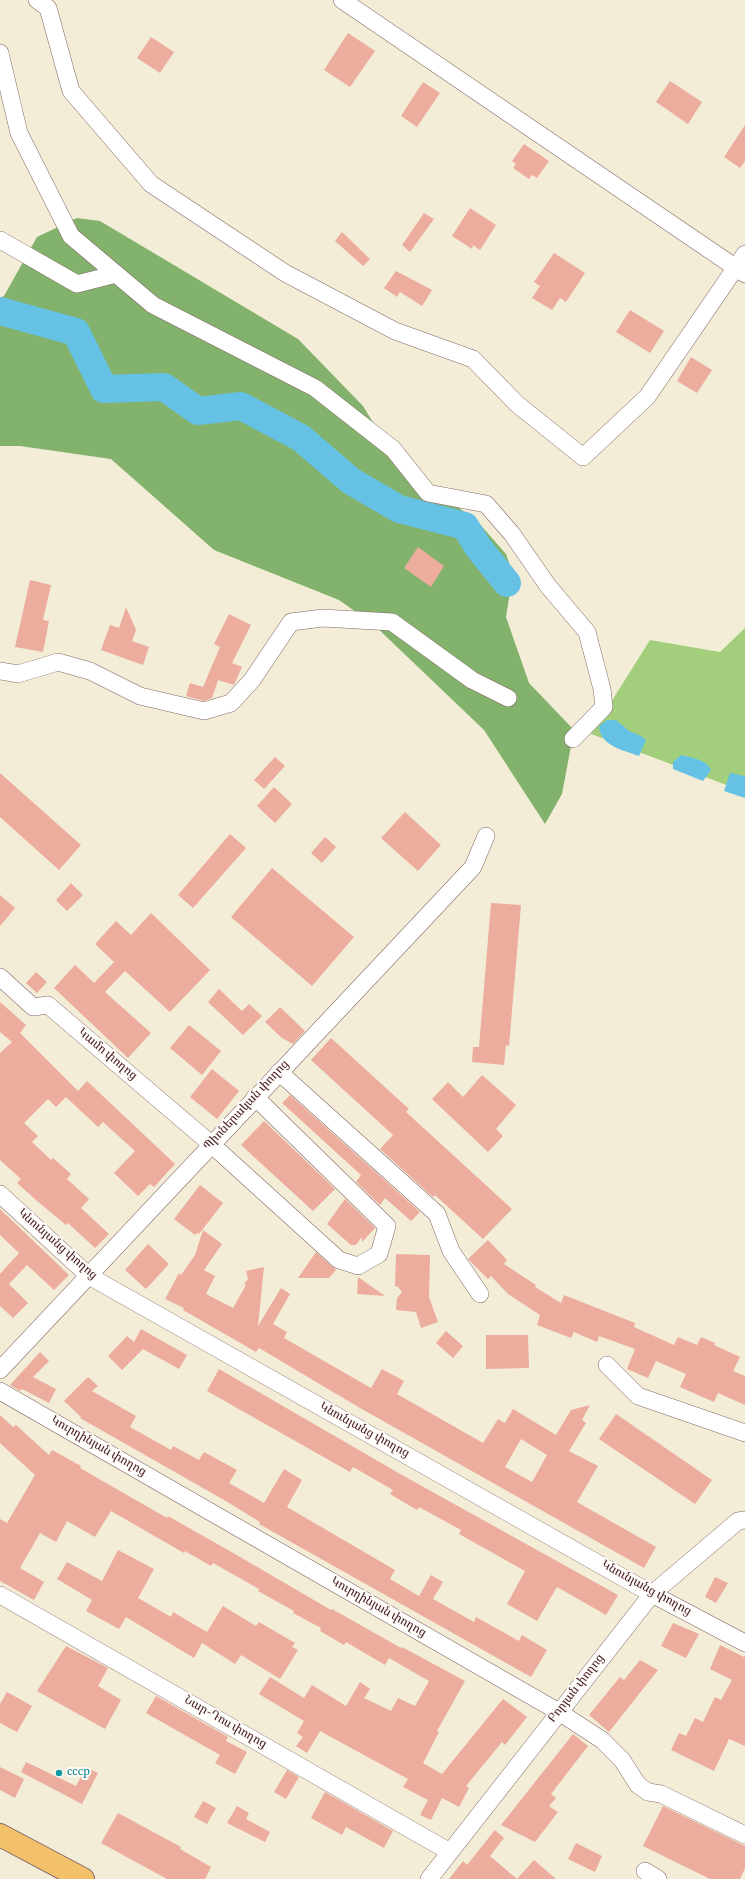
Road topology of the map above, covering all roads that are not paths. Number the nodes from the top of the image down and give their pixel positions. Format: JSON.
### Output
{"nodes":[{"id":1,"x":37,"y":0,"type":"edge"},
{"id":2,"x":342,"y":0,"type":"edge"},
{"id":3,"x":0,"y":53,"type":"edge"},
{"id":4,"x":0,"y":240,"type":"edge"},
{"id":5,"x":745,"y":254,"type":"edge"},
{"id":6,"x":740,"y":272,"type":"edge"},
{"id":7,"x":116,"y":274,"type":"junction"},
{"id":8,"x":0,"y":671,"type":"edge"},
{"id":9,"x":508,"y":698,"type":"dead end"},
{"id":10,"x":573,"y":739,"type":"dead end"},
{"id":11,"x":486,"y":836,"type":"dead end"},
{"id":12,"x":0,"y":977,"type":"edge"},
{"id":13,"x":279,"y":1072,"type":"junction"},
{"id":14,"x":255,"y":1097,"type":"junction"},
{"id":15,"x":211,"y":1144,"type":"junction"},
{"id":16,"x":0,"y":1194,"type":"edge"},
{"id":17,"x":89,"y":1276,"type":"junction"},
{"id":18,"x":480,"y":1294,"type":"dead end"},
{"id":19,"x":607,"y":1365,"type":"dead end"},
{"id":20,"x":0,"y":1370,"type":"edge"},
{"id":21,"x":0,"y":1391,"type":"edge"},
{"id":22,"x":745,"y":1433,"type":"edge"},
{"id":23,"x":745,"y":1520,"type":"edge"},
{"id":24,"x":652,"y":1594,"type":"junction"},
{"id":25,"x":0,"y":1595,"type":"edge"},
{"id":26,"x":745,"y":1643,"type":"edge"},
{"id":27,"x":559,"y":1712,"type":"junction"},
{"id":28,"x":745,"y":1835,"type":"edge"},
{"id":29,"x":0,"y":1836,"type":"edge"},
{"id":30,"x":450,"y":1852,"type":"junction"},
{"id":31,"x":84,"y":1879,"type":"edge"},
{"id":32,"x":429,"y":1879,"type":"edge"}],
"edges":[{"from":1,"to":6,"type":"street"},
{"from":2,"to":6,"type":"street"},
{"from":3,"to":7,"type":"street"},
{"from":4,"to":7,"type":"street"},
{"from":5,"to":6,"type":"street"},
{"from":7,"to":10,"type":"street"},
{"from":8,"to":9,"type":"street"},
{"from":11,"to":13,"type":"street","name":"Պիոներական փողոց"},
{"from":12,"to":15,"type":"street","name":"Կամո փողոց"},
{"from":13,"to":14,"type":"street","name":"Պիոներական փողոց"},
{"from":13,"to":18,"type":"street"},
{"from":14,"to":15,"type":"street","name":"Պիոներական փողոց"},
{"from":14,"to":15,"type":"street","name":"Կամո փողոց"},
{"from":15,"to":17,"type":"street","name":"Պիոներական փողոց"},
{"from":16,"to":17,"type":"street","name":"Կնունյանց փողոց"},
{"from":17,"to":20,"type":"street","name":"Պիոներական փողոց"},
{"from":17,"to":24,"type":"street","name":"Կնունյանց փողոց"},
{"from":19,"to":22,"type":"street"},
{"from":21,"to":27,"type":"street","name":"Կուրղինյան փողոց"},
{"from":23,"to":24,"type":"street","name":"Բորյան փողոց"},
{"from":24,"to":26,"type":"street","name":"Կնունյանց փողոց"},
{"from":24,"to":27,"type":"street","name":"Բորյան փողոց"},
{"from":25,"to":30,"type":"street","name":"Նար-Դոս փողոց"},
{"from":27,"to":28,"type":"street","name":"Կուրղինյան փողոց"},
{"from":27,"to":30,"type":"street","name":"Բորյան փողոց"},
{"from":29,"to":31,"type":"main road"},
{"from":30,"to":32,"type":"street","name":"Բորյան փողոց"}]}
